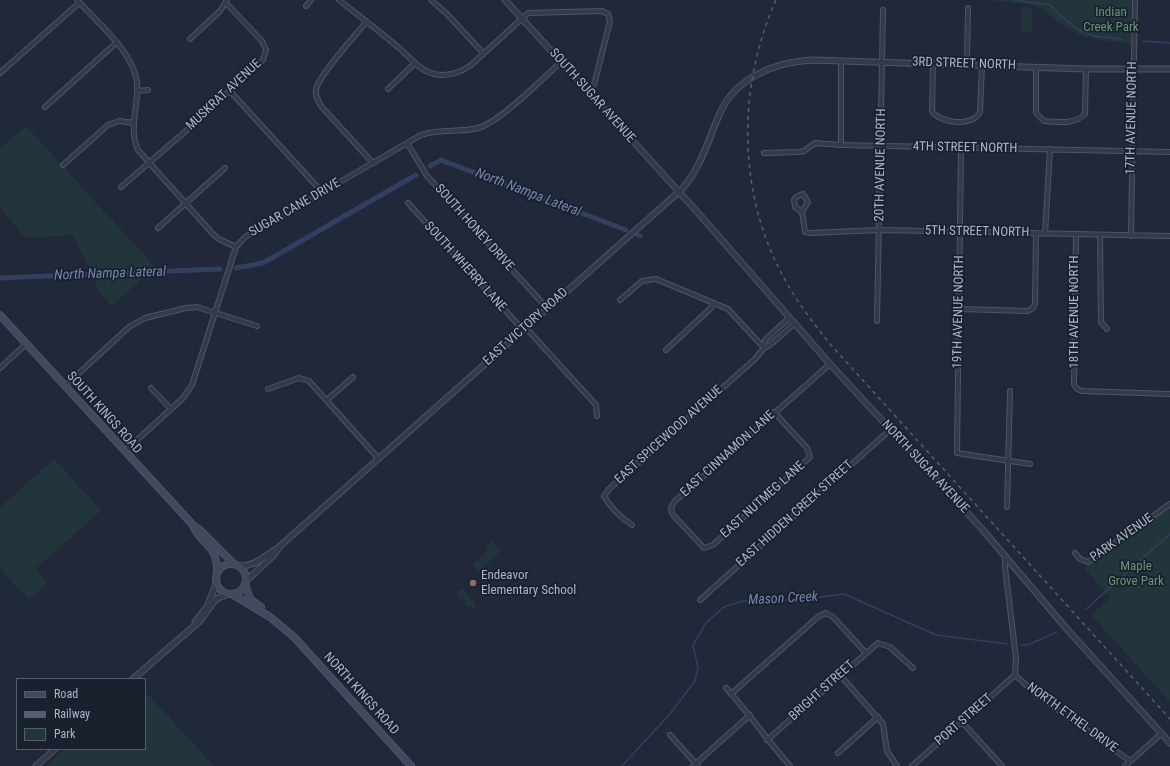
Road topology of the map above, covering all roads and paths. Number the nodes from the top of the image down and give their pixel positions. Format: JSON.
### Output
{"nodes":[{"id":1,"x":311,"y":0,"type":"edge"},
{"id":2,"x":339,"y":0,"type":"edge"},
{"id":3,"x":431,"y":0,"type":"edge"},
{"id":4,"x":505,"y":0,"type":"edge"},
{"id":5,"x":1135,"y":0,"type":"edge"},
{"id":6,"x":78,"y":1,"type":"edge"},
{"id":7,"x":227,"y":1,"type":"edge"},
{"id":8,"x":306,"y":6,"type":"dead end"},
{"id":9,"x":968,"y":8,"type":"dead end"},
{"id":10,"x":883,"y":10,"type":"dead end"},
{"id":11,"x":522,"y":19,"type":"junction"},
{"id":12,"x":366,"y":22,"type":"junction"},
{"id":13,"x":190,"y":39,"type":"dead end"},
{"id":14,"x":116,"y":43,"type":"junction"},
{"id":15,"x":483,"y":53,"type":"junction"},
{"id":16,"x":841,"y":61,"type":"junction"},
{"id":17,"x":561,"y":62,"type":"junction"},
{"id":18,"x":882,"y":62,"type":"junction"},
{"id":19,"x":414,"y":63,"type":"junction"},
{"id":20,"x":933,"y":63,"type":"junction"},
{"id":21,"x":967,"y":64,"type":"junction"},
{"id":22,"x":982,"y":64,"type":"junction"},
{"id":23,"x":1036,"y":67,"type":"junction"},
{"id":24,"x":1086,"y":69,"type":"junction"},
{"id":25,"x":1133,"y":69,"type":"junction"},
{"id":26,"x":1170,"y":70,"type":"edge"},
{"id":27,"x":0,"y":73,"type":"edge"},
{"id":28,"x":742,"y":85,"type":"joint"},
{"id":29,"x":388,"y":88,"type":"dead end"},
{"id":30,"x":148,"y":90,"type":"dead end"},
{"id":31,"x":137,"y":91,"type":"junction"},
{"id":32,"x":230,"y":91,"type":"junction"},
{"id":33,"x":588,"y":91,"type":"junction"},
{"id":34,"x":45,"y":107,"type":"dead end"},
{"id":35,"x":134,"y":123,"type":"junction"},
{"id":36,"x":407,"y":143,"type":"junction"},
{"id":37,"x":841,"y":145,"type":"junction"},
{"id":38,"x":882,"y":146,"type":"junction"},
{"id":39,"x":962,"y":148,"type":"junction"},
{"id":40,"x":1050,"y":149,"type":"junction"},
{"id":41,"x":1131,"y":151,"type":"junction"},
{"id":42,"x":1170,"y":152,"type":"edge"},
{"id":43,"x":764,"y":153,"type":"dead end"},
{"id":44,"x":149,"y":162,"type":"junction"},
{"id":45,"x":373,"y":163,"type":"junction"},
{"id":46,"x":63,"y":165,"type":"dead end"},
{"id":47,"x":225,"y":168,"type":"dead end"},
{"id":48,"x":121,"y":187,"type":"dead end"},
{"id":49,"x":322,"y":192,"type":"junction"},
{"id":50,"x":678,"y":192,"type":"junction"},
{"id":51,"x":186,"y":203,"type":"junction"},
{"id":52,"x":408,"y":203,"type":"dead end"},
{"id":53,"x":802,"y":212,"type":"dead end"},
{"id":54,"x":158,"y":228,"type":"dead end"},
{"id":55,"x":880,"y":230,"type":"junction"},
{"id":56,"x":959,"y":232,"type":"junction"},
{"id":57,"x":1036,"y":233,"type":"junction"},
{"id":58,"x":1045,"y":234,"type":"junction"},
{"id":59,"x":1076,"y":234,"type":"junction"},
{"id":60,"x":1100,"y":235,"type":"junction"},
{"id":61,"x":1131,"y":236,"type":"junction"},
{"id":62,"x":1170,"y":236,"type":"edge"},
{"id":63,"x":236,"y":247,"type":"junction"},
{"id":64,"x":620,"y":300,"type":"dead end"},
{"id":65,"x":714,"y":303,"type":"junction"},
{"id":66,"x":547,"y":308,"type":"junction"},
{"id":67,"x":959,"y":309,"type":"junction"},
{"id":68,"x":215,"y":312,"type":"junction"},
{"id":69,"x":0,"y":315,"type":"edge"},
{"id":70,"x":789,"y":318,"type":"junction"},
{"id":71,"x":877,"y":321,"type":"dead end"},
{"id":72,"x":794,"y":324,"type":"junction"},
{"id":73,"x":257,"y":326,"type":"dead end"},
{"id":74,"x":524,"y":329,"type":"junction"},
{"id":75,"x":1107,"y":329,"type":"dead end"},
{"id":76,"x":26,"y":344,"type":"junction"},
{"id":77,"x":764,"y":348,"type":"junction"},
{"id":78,"x":666,"y":350,"type":"dead end"},
{"id":79,"x":830,"y":364,"type":"junction"},
{"id":80,"x":0,"y":368,"type":"edge"},
{"id":81,"x":353,"y":377,"type":"dead end"},
{"id":82,"x":65,"y":386,"type":"junction"},
{"id":83,"x":151,"y":388,"type":"dead end"},
{"id":84,"x":268,"y":389,"type":"dead end"},
{"id":85,"x":1010,"y":391,"type":"dead end"},
{"id":86,"x":1170,"y":394,"type":"edge"},
{"id":87,"x":327,"y":400,"type":"junction"},
{"id":88,"x":171,"y":409,"type":"junction"},
{"id":89,"x":774,"y":412,"type":"junction"},
{"id":90,"x":597,"y":416,"type":"dead end"},
{"id":91,"x":891,"y":429,"type":"junction"},
{"id":92,"x":125,"y":451,"type":"junction"},
{"id":93,"x":379,"y":459,"type":"junction"},
{"id":94,"x":1008,"y":460,"type":"junction"},
{"id":95,"x":1030,"y":464,"type":"dead end"},
{"id":96,"x":1170,"y":504,"type":"edge"},
{"id":97,"x":1008,"y":507,"type":"dead end"},
{"id":98,"x":192,"y":525,"type":"junction"},
{"id":99,"x":632,"y":525,"type":"dead end"},
{"id":100,"x":279,"y":547,"type":"junction"},
{"id":101,"x":707,"y":548,"type":"joint"},
{"id":102,"x":1075,"y":553,"type":"dead end"},
{"id":103,"x":1005,"y":555,"type":"junction"},
{"id":104,"x":233,"y":563,"type":"junction"},
{"id":105,"x":240,"y":566,"type":"junction"},
{"id":106,"x":217,"y":571,"type":"junction"},
{"id":107,"x":245,"y":583,"type":"junction"},
{"id":108,"x":216,"y":584,"type":"junction"},
{"id":109,"x":230,"y":594,"type":"junction"},
{"id":110,"x":700,"y":600,"type":"dead end"},
{"id":111,"x":189,"y":628,"type":"junction"},
{"id":112,"x":294,"y":637,"type":"junction"},
{"id":113,"x":865,"y":652,"type":"junction"},
{"id":114,"x":913,"y":668,"type":"dead end"},
{"id":115,"x":840,"y":675,"type":"junction"},
{"id":116,"x":1015,"y":675,"type":"junction"},
{"id":117,"x":134,"y":678,"type":"edge"},
{"id":118,"x":726,"y":688,"type":"dead end"},
{"id":119,"x":731,"y":694,"type":"junction"},
{"id":120,"x":750,"y":714,"type":"junction"},
{"id":121,"x":878,"y":717,"type":"junction"},
{"id":122,"x":962,"y":722,"type":"junction"},
{"id":123,"x":1161,"y":734,"type":"junction"},
{"id":124,"x":670,"y":735,"type":"dead end"},
{"id":125,"x":767,"y":740,"type":"junction"},
{"id":126,"x":1170,"y":743,"type":"edge"},
{"id":127,"x":54,"y":750,"type":"edge"},
{"id":128,"x":838,"y":753,"type":"dead end"},
{"id":129,"x":1130,"y":761,"type":"junction"},
{"id":130,"x":696,"y":765,"type":"edge"},
{"id":131,"x":36,"y":766,"type":"edge"},
{"id":132,"x":411,"y":766,"type":"edge"},
{"id":133,"x":790,"y":766,"type":"edge"},
{"id":134,"x":897,"y":766,"type":"edge"},
{"id":135,"x":912,"y":766,"type":"edge"},
{"id":136,"x":1002,"y":766,"type":"edge"},
{"id":137,"x":1125,"y":766,"type":"edge"}],
"edges":[{"from":1,"to":8,"type":"street"},
{"from":2,"to":12,"type":"street"},
{"from":3,"to":15,"type":"street"},
{"from":4,"to":11,"type":"street","name":"SOUTH SUGAR AVENUE"},
{"from":5,"to":25,"type":"street","name":"17TH AVENUE NORTH"},
{"from":6,"to":14,"type":"street"},
{"from":6,"to":27,"type":"street"},
{"from":7,"to":13,"type":"street"},
{"from":7,"to":32,"type":"street","name":"MUSKRAT AVENUE"},
{"from":9,"to":21,"type":"street"},
{"from":10,"to":18,"type":"street","name":"20TH AVENUE NORTH"},
{"from":11,"to":15,"type":"street"},
{"from":11,"to":17,"type":"street","name":"SOUTH SUGAR AVENUE"},
{"from":11,"to":33,"type":"street"},
{"from":12,"to":19,"type":"street"},
{"from":12,"to":45,"type":"street"},
{"from":14,"to":31,"type":"street"},
{"from":14,"to":34,"type":"street"},
{"from":15,"to":19,"type":"street"},
{"from":16,"to":18,"type":"street","name":"3RD STREET NORTH"},
{"from":16,"to":28,"type":"street","name":"3RD STREET NORTH"},
{"from":16,"to":37,"type":"street"},
{"from":17,"to":33,"type":"street","name":"SOUTH SUGAR AVENUE"},
{"from":17,"to":36,"type":"street","name":"SUGAR CANE DRIVE"},
{"from":18,"to":20,"type":"street","name":"3RD STREET NORTH"},
{"from":18,"to":38,"type":"street","name":"20TH AVENUE NORTH"},
{"from":19,"to":29,"type":"street"},
{"from":20,"to":21,"type":"street","name":"3RD STREET NORTH"},
{"from":20,"to":22,"type":"street"},
{"from":21,"to":22,"type":"street","name":"3RD STREET NORTH"},
{"from":22,"to":23,"type":"street","name":"3RD STREET NORTH"},
{"from":23,"to":24,"type":"street","name":"3RD STREET NORTH"},
{"from":23,"to":24,"type":"street"},
{"from":24,"to":25,"type":"street","name":"3RD STREET NORTH"},
{"from":25,"to":26,"type":"street","name":"3RD STREET NORTH"},
{"from":25,"to":41,"type":"street","name":"17TH AVENUE NORTH"},
{"from":28,"to":50,"type":"street","name":"EAST VICTORY ROAD"},
{"from":30,"to":31,"type":"street"},
{"from":31,"to":35,"type":"street"},
{"from":32,"to":44,"type":"street","name":"MUSKRAT AVENUE"},
{"from":32,"to":49,"type":"street"},
{"from":33,"to":50,"type":"street","name":"SOUTH SUGAR AVENUE"},
{"from":35,"to":44,"type":"street"},
{"from":35,"to":46,"type":"street"},
{"from":36,"to":45,"type":"street","name":"SUGAR CANE DRIVE"},
{"from":36,"to":66,"type":"street","name":"SOUTH HONEY DRIVE"},
{"from":37,"to":38,"type":"street","name":"4TH STREET NORTH"},
{"from":37,"to":43,"type":"street","name":"4TH STREET NORTH"},
{"from":38,"to":39,"type":"street","name":"4TH STREET NORTH"},
{"from":38,"to":55,"type":"street","name":"20TH AVENUE NORTH"},
{"from":39,"to":40,"type":"street","name":"4TH STREET NORTH"},
{"from":39,"to":56,"type":"street","name":"19TH AVENUE NORTH"},
{"from":40,"to":41,"type":"street","name":"4TH STREET NORTH"},
{"from":40,"to":58,"type":"street"},
{"from":41,"to":42,"type":"street","name":"4TH STREET NORTH"},
{"from":41,"to":61,"type":"street","name":"17TH AVENUE NORTH"},
{"from":44,"to":48,"type":"street","name":"MUSKRAT AVENUE"},
{"from":44,"to":51,"type":"street"},
{"from":45,"to":49,"type":"street","name":"SUGAR CANE DRIVE"},
{"from":47,"to":51,"type":"street"},
{"from":49,"to":63,"type":"street","name":"SUGAR CANE DRIVE"},
{"from":50,"to":66,"type":"street","name":"EAST VICTORY ROAD"},
{"from":50,"to":70,"type":"street","name":"NORTH SUGAR AVENUE"},
{"from":51,"to":54,"type":"street"},
{"from":51,"to":63,"type":"street"},
{"from":52,"to":74,"type":"street","name":"SOUTH WHERRY LANE"},
{"from":53,"to":55,"type":"street","name":"5TH STREET NORTH"},
{"from":55,"to":56,"type":"street","name":"5TH STREET NORTH"},
{"from":55,"to":71,"type":"street","name":"20TH AVENUE NORTH"},
{"from":56,"to":57,"type":"street","name":"5TH STREET NORTH"},
{"from":56,"to":67,"type":"street","name":"19TH AVENUE NORTH"},
{"from":57,"to":58,"type":"street","name":"5TH STREET NORTH"},
{"from":57,"to":67,"type":"street"},
{"from":58,"to":59,"type":"street","name":"5TH STREET NORTH"},
{"from":59,"to":60,"type":"street","name":"5TH STREET NORTH"},
{"from":59,"to":86,"type":"street","name":"18TH AVENUE NORTH"},
{"from":60,"to":61,"type":"street","name":"5TH STREET NORTH"},
{"from":60,"to":75,"type":"street"},
{"from":61,"to":62,"type":"street","name":"5TH STREET NORTH"},
{"from":63,"to":68,"type":"street","name":"SUGAR CANE DRIVE"},
{"from":64,"to":65,"type":"street"},
{"from":65,"to":77,"type":"street"},
{"from":65,"to":78,"type":"street"},
{"from":66,"to":74,"type":"street","name":"EAST VICTORY ROAD"},
{"from":67,"to":94,"type":"street","name":"19TH AVENUE NORTH"},
{"from":68,"to":73,"type":"street"},
{"from":68,"to":82,"type":"street"},
{"from":68,"to":88,"type":"street","name":"SUGAR CANE DRIVE"},
{"from":69,"to":76,"type":"main road","name":"SOUTH KINGS ROAD"},
{"from":70,"to":72,"type":"street","name":"NORTH SUGAR AVENUE"},
{"from":70,"to":77,"type":"street","name":"EAST SPICEWOOD AVENUE"},
{"from":72,"to":77,"type":"street","name":"EAST SPICEWOOD AVENUE"},
{"from":72,"to":79,"type":"street","name":"NORTH SUGAR AVENUE"},
{"from":74,"to":90,"type":"street","name":"SOUTH WHERRY LANE"},
{"from":74,"to":93,"type":"street","name":"EAST VICTORY ROAD"},
{"from":76,"to":80,"type":"street"},
{"from":76,"to":82,"type":"main road","name":"SOUTH KINGS ROAD"},
{"from":77,"to":99,"type":"street","name":"EAST SPICEWOOD AVENUE"},
{"from":79,"to":89,"type":"street","name":"EAST CINNAMON LANE"},
{"from":79,"to":91,"type":"street","name":"NORTH SUGAR AVENUE"},
{"from":81,"to":87,"type":"street"},
{"from":82,"to":92,"type":"main road","name":"SOUTH KINGS ROAD"},
{"from":83,"to":88,"type":"street"},
{"from":84,"to":87,"type":"street"},
{"from":85,"to":94,"type":"street"},
{"from":87,"to":93,"type":"street"},
{"from":88,"to":92,"type":"street","name":"SUGAR CANE DRIVE"},
{"from":89,"to":101,"type":"street","name":"EAST NUTMEG LANE"},
{"from":89,"to":101,"type":"street","name":"EAST CINNAMON LANE"},
{"from":91,"to":103,"type":"street","name":"NORTH SUGAR AVENUE"},
{"from":91,"to":110,"type":"street","name":"EAST HIDDEN CREEK STREET"},
{"from":92,"to":98,"type":"main road","name":"SOUTH KINGS ROAD"},
{"from":93,"to":100,"type":"street","name":"EAST VICTORY ROAD"},
{"from":94,"to":95,"type":"street"},
{"from":94,"to":97,"type":"street"},
{"from":96,"to":102,"type":"street","name":"PARK AVENUE"},
{"from":98,"to":104,"type":"main road","name":"SOUTH KINGS ROAD"},
{"from":98,"to":106,"type":"main road","name":"SOUTH KINGS ROAD"},
{"from":100,"to":105,"type":"street","name":"EAST VICTORY ROAD"},
{"from":100,"to":107,"type":"street","name":"EAST VICTORY ROAD"},
{"from":103,"to":116,"type":"street","name":"NORTH ETHEL DRIVE"},
{"from":103,"to":123,"type":"street","name":"NORTH SUGAR AVENUE"},
{"from":104,"to":105,"type":"main road"},
{"from":104,"to":106,"type":"main road"},
{"from":105,"to":107,"type":"main road"},
{"from":106,"to":108,"type":"main road"},
{"from":107,"to":109,"type":"main road"},
{"from":107,"to":112,"type":"main road","name":"NORTH KINGS ROAD"},
{"from":108,"to":109,"type":"main road"},
{"from":108,"to":111,"type":"street"},
{"from":109,"to":111,"type":"street"},
{"from":109,"to":112,"type":"main road","name":"NORTH KINGS ROAD"},
{"from":111,"to":117,"type":"street"},
{"from":112,"to":132,"type":"main road","name":"NORTH KINGS ROAD"},
{"from":113,"to":114,"type":"street","name":"BRIGHT STREET"},
{"from":113,"to":115,"type":"street","name":"BRIGHT STREET"},
{"from":113,"to":119,"type":"street"},
{"from":115,"to":121,"type":"street"},
{"from":115,"to":125,"type":"street","name":"BRIGHT STREET"},
{"from":116,"to":122,"type":"street","name":"PORT STREET"},
{"from":116,"to":129,"type":"street","name":"NORTH ETHEL DRIVE"},
{"from":118,"to":119,"type":"street"},
{"from":119,"to":120,"type":"street"},
{"from":120,"to":125,"type":"street"},
{"from":120,"to":130,"type":"street"},
{"from":121,"to":128,"type":"street"},
{"from":121,"to":134,"type":"street"},
{"from":122,"to":135,"type":"street","name":"PORT STREET"},
{"from":122,"to":136,"type":"street"},
{"from":123,"to":126,"type":"street","name":"NORTH SUGAR AVENUE"},
{"from":123,"to":129,"type":"street"},
{"from":124,"to":130,"type":"street"},
{"from":125,"to":133,"type":"street"},
{"from":127,"to":131,"type":"street"},
{"from":129,"to":137,"type":"street"}]}
